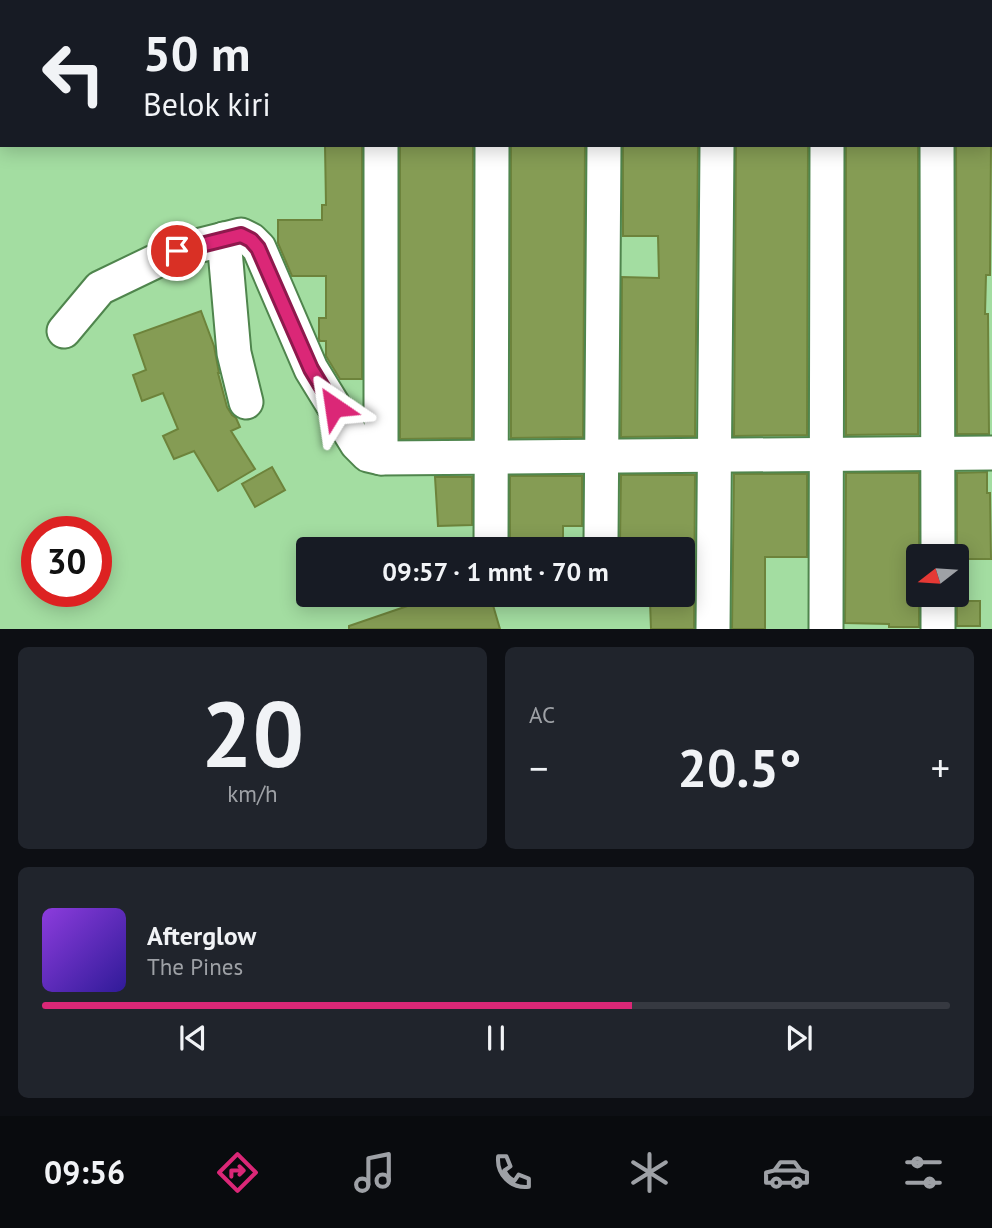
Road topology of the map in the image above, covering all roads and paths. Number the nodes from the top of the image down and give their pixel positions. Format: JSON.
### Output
{"nodes":[{"id":1,"x":381,"y":147,"type":"edge"},
{"id":2,"x":492,"y":147,"type":"edge"},
{"id":3,"x":604,"y":147,"type":"edge"},
{"id":4,"x":717,"y":147,"type":"edge"},
{"id":5,"x":827,"y":147,"type":"edge"},
{"id":6,"x":937,"y":147,"type":"edge"},
{"id":7,"x":225,"y":239,"type":"junction"},
{"id":8,"x":64,"y":331,"type":"dead end"},
{"id":9,"x":246,"y":402,"type":"dead end"},
{"id":10,"x":992,"y":453,"type":"edge"},
{"id":11,"x":827,"y":454,"type":"junction"},
{"id":12,"x":938,"y":454,"type":"junction"},
{"id":13,"x":715,"y":455,"type":"junction"},
{"id":14,"x":602,"y":456,"type":"junction"},
{"id":15,"x":491,"y":457,"type":"junction"},
{"id":16,"x":381,"y":458,"type":"junction"},
{"id":17,"x":491,"y":537,"type":"edge"},
{"id":18,"x":601,"y":537,"type":"edge"},
{"id":19,"x":938,"y":544,"type":"edge"},
{"id":20,"x":938,"y":607,"type":"edge"},
{"id":21,"x":713,"y":629,"type":"edge"},
{"id":22,"x":827,"y":629,"type":"edge"},
{"id":23,"x":938,"y":629,"type":"edge"}],
"edges":[{"from":1,"to":16,"type":"street"},
{"from":2,"to":15,"type":"street"},
{"from":3,"to":14,"type":"street"},
{"from":4,"to":13,"type":"street"},
{"from":5,"to":11,"type":"street"},
{"from":6,"to":12,"type":"street"},
{"from":7,"to":8,"type":"street"},
{"from":7,"to":9,"type":"street"},
{"from":7,"to":16,"type":"street"},
{"from":10,"to":12,"type":"street"},
{"from":11,"to":12,"type":"street"},
{"from":11,"to":13,"type":"street"},
{"from":11,"to":22,"type":"street"},
{"from":12,"to":19,"type":"street"},
{"from":13,"to":14,"type":"street"},
{"from":13,"to":21,"type":"street"},
{"from":14,"to":15,"type":"street"},
{"from":14,"to":18,"type":"street"},
{"from":15,"to":16,"type":"street"},
{"from":15,"to":17,"type":"street"},
{"from":20,"to":23,"type":"street"}]}
